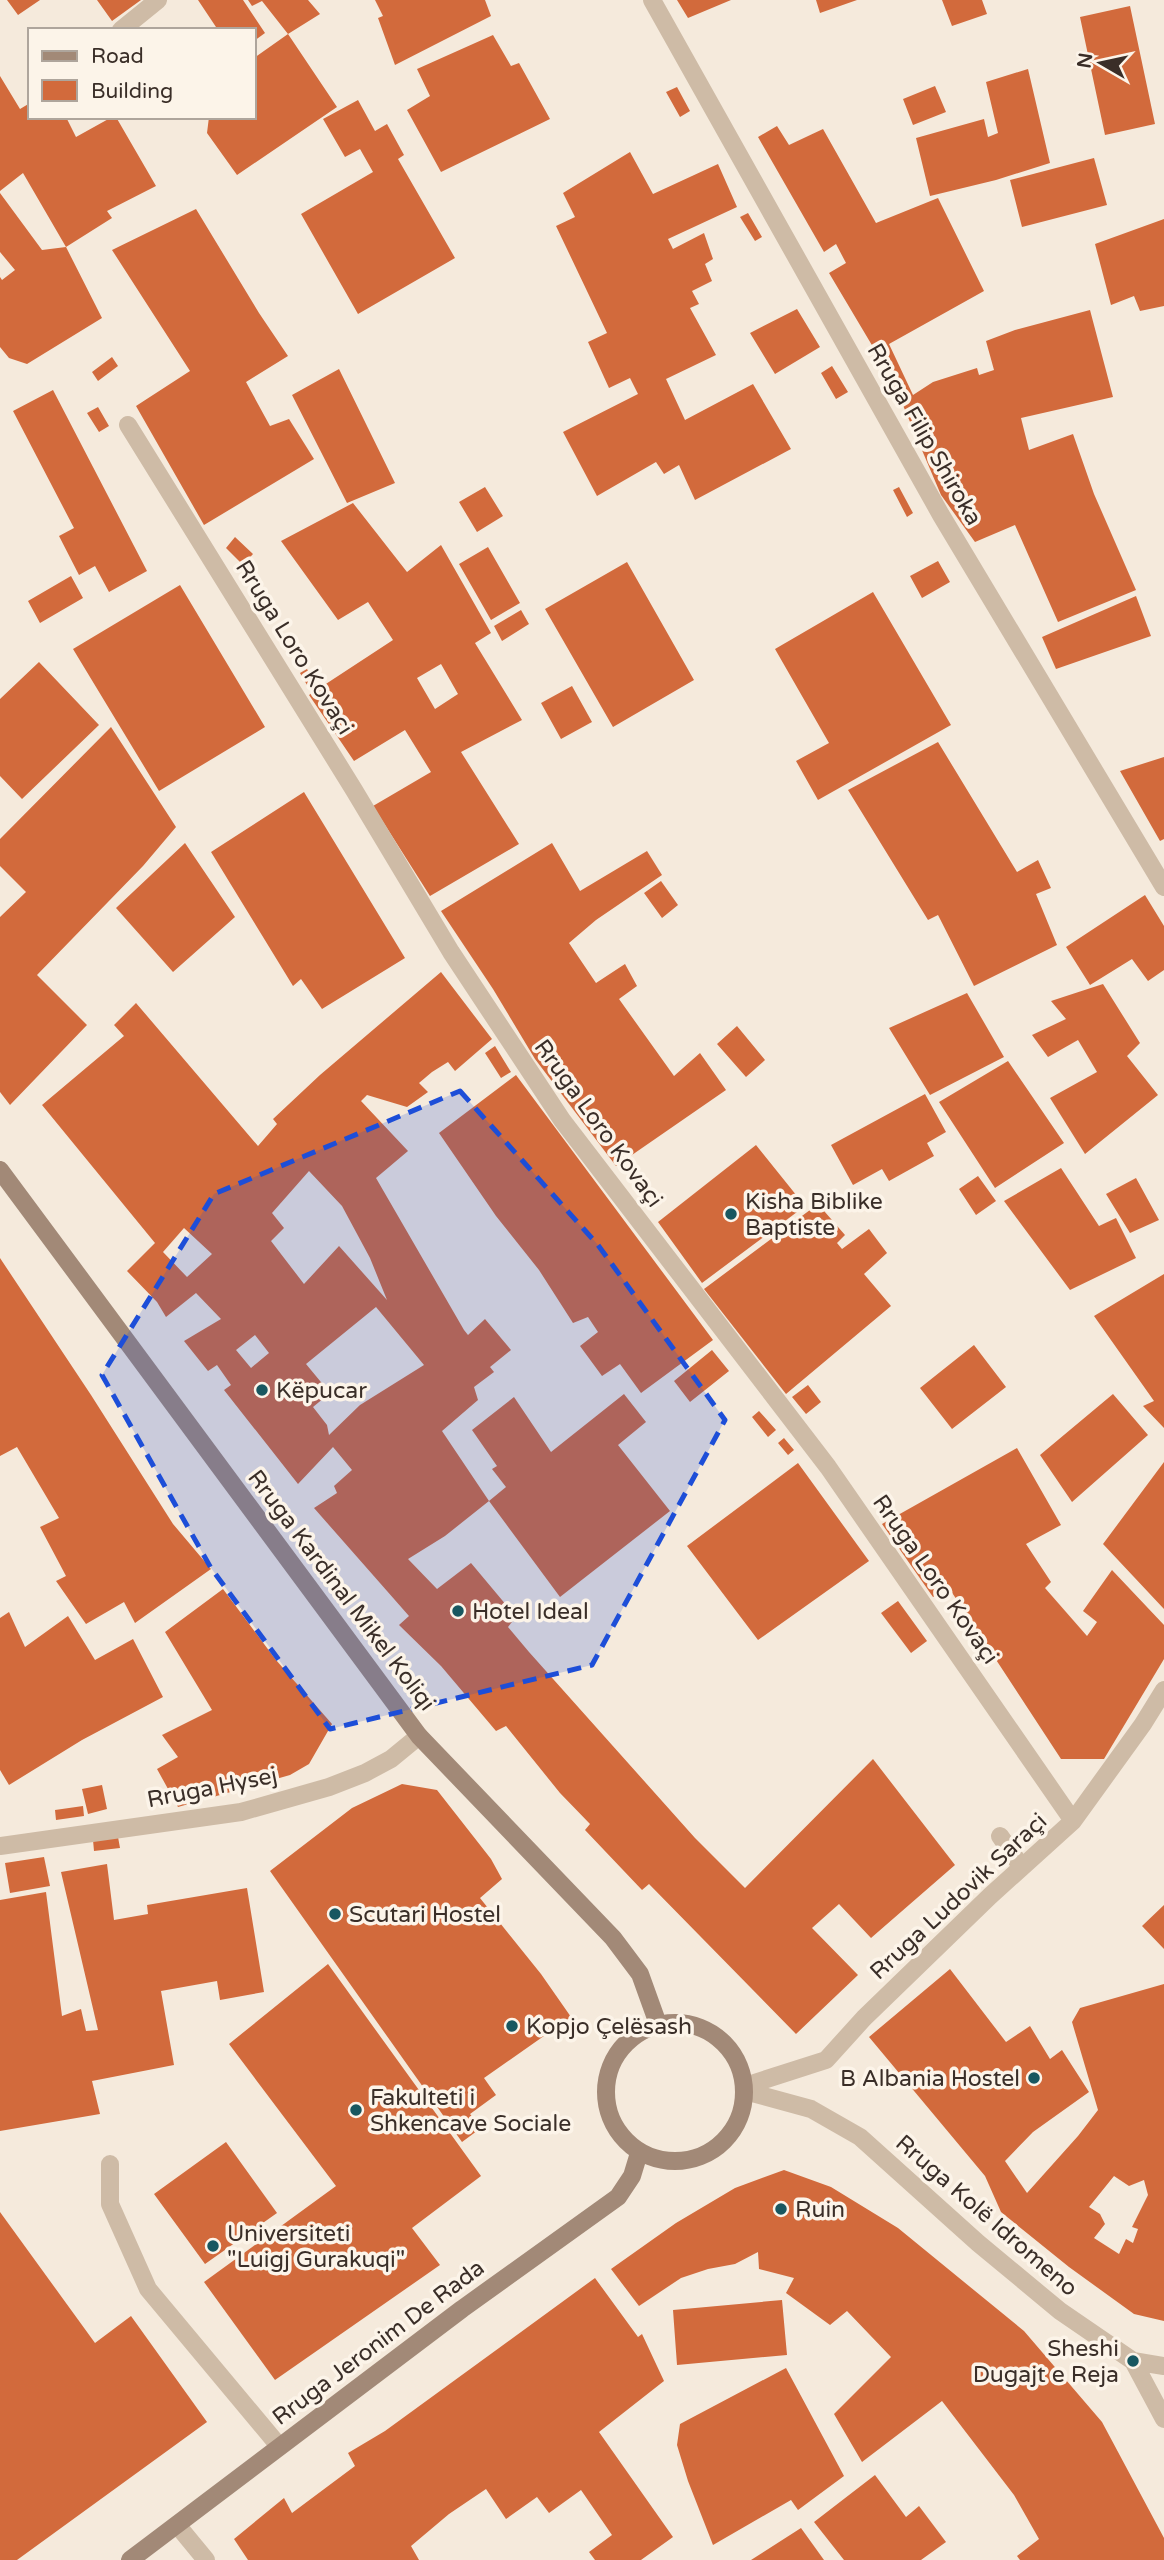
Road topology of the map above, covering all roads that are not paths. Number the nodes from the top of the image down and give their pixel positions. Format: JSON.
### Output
{"nodes":[{"id":1,"x":158,"y":0,"type":"edge"},
{"id":2,"x":652,"y":0,"type":"edge"},
{"id":3,"x":123,"y":28,"type":"edge"},
{"id":4,"x":128,"y":425,"type":"dead end"},
{"id":5,"x":1164,"y":887,"type":"edge"},
{"id":6,"x":0,"y":1170,"type":"edge"},
{"id":7,"x":1164,"y":1690,"type":"edge"},
{"id":8,"x":419,"y":1736,"type":"junction"},
{"id":9,"x":1073,"y":1821,"type":"junction"},
{"id":10,"x":1000,"y":1836,"type":"dead end"},
{"id":11,"x":0,"y":1846,"type":"edge"},
{"id":12,"x":1021,"y":1866,"type":"junction"},
{"id":13,"x":658,"y":2024,"type":"junction"},
{"id":14,"x":745,"y":2089,"type":"junction"},
{"id":15,"x":639,"y":2153,"type":"junction"},
{"id":16,"x":110,"y":2164,"type":"dead end"},
{"id":17,"x":1133,"y":2361,"type":"junction"},
{"id":18,"x":1164,"y":2366,"type":"edge"},
{"id":19,"x":1164,"y":2419,"type":"edge"},
{"id":20,"x":279,"y":2446,"type":"junction"},
{"id":21,"x":178,"y":2526,"type":"junction"},
{"id":22,"x":130,"y":2560,"type":"edge"},
{"id":23,"x":206,"y":2560,"type":"edge"}],
"edges":[{"from":1,"to":3,"type":"street"},
{"from":2,"to":5,"type":"street","name":"Rruga Filip Shiroka"},
{"from":4,"to":9,"type":"street","name":"Rruga Loro Kovaçi"},
{"from":6,"to":8,"type":"street","name":"Rruga Kardinal Mikel Koliqi"},
{"from":7,"to":9,"type":"street","name":"Rruga Ludovik Saraçi"},
{"from":8,"to":11,"type":"street","name":"Rruga Hysej"},
{"from":8,"to":13,"type":"street","name":"Rruga Kardinal Mikel Koliqi"},
{"from":9,"to":12,"type":"street","name":"Rruga Ludovik Saraçi"},
{"from":10,"to":12,"type":"street"},
{"from":12,"to":14,"type":"street","name":"Rruga Ludovik Saraçi"},
{"from":13,"to":14,"type":"street"},
{"from":13,"to":15,"type":"street"},
{"from":14,"to":15,"type":"street"},
{"from":14,"to":17,"type":"street","name":"Rruga Kolë Idromeno"},
{"from":15,"to":20,"type":"street","name":"Rruga Jeronim De Rada"},
{"from":16,"to":20,"type":"street"},
{"from":17,"to":18,"type":"street"},
{"from":17,"to":19,"type":"street","name":"Rruga Kolë Idromeno"},
{"from":20,"to":21,"type":"street","name":"Rruga Jeronim De Rada"},
{"from":21,"to":22,"type":"street","name":"Rruga Jeronim De Rada"},
{"from":21,"to":23,"type":"street"}]}
